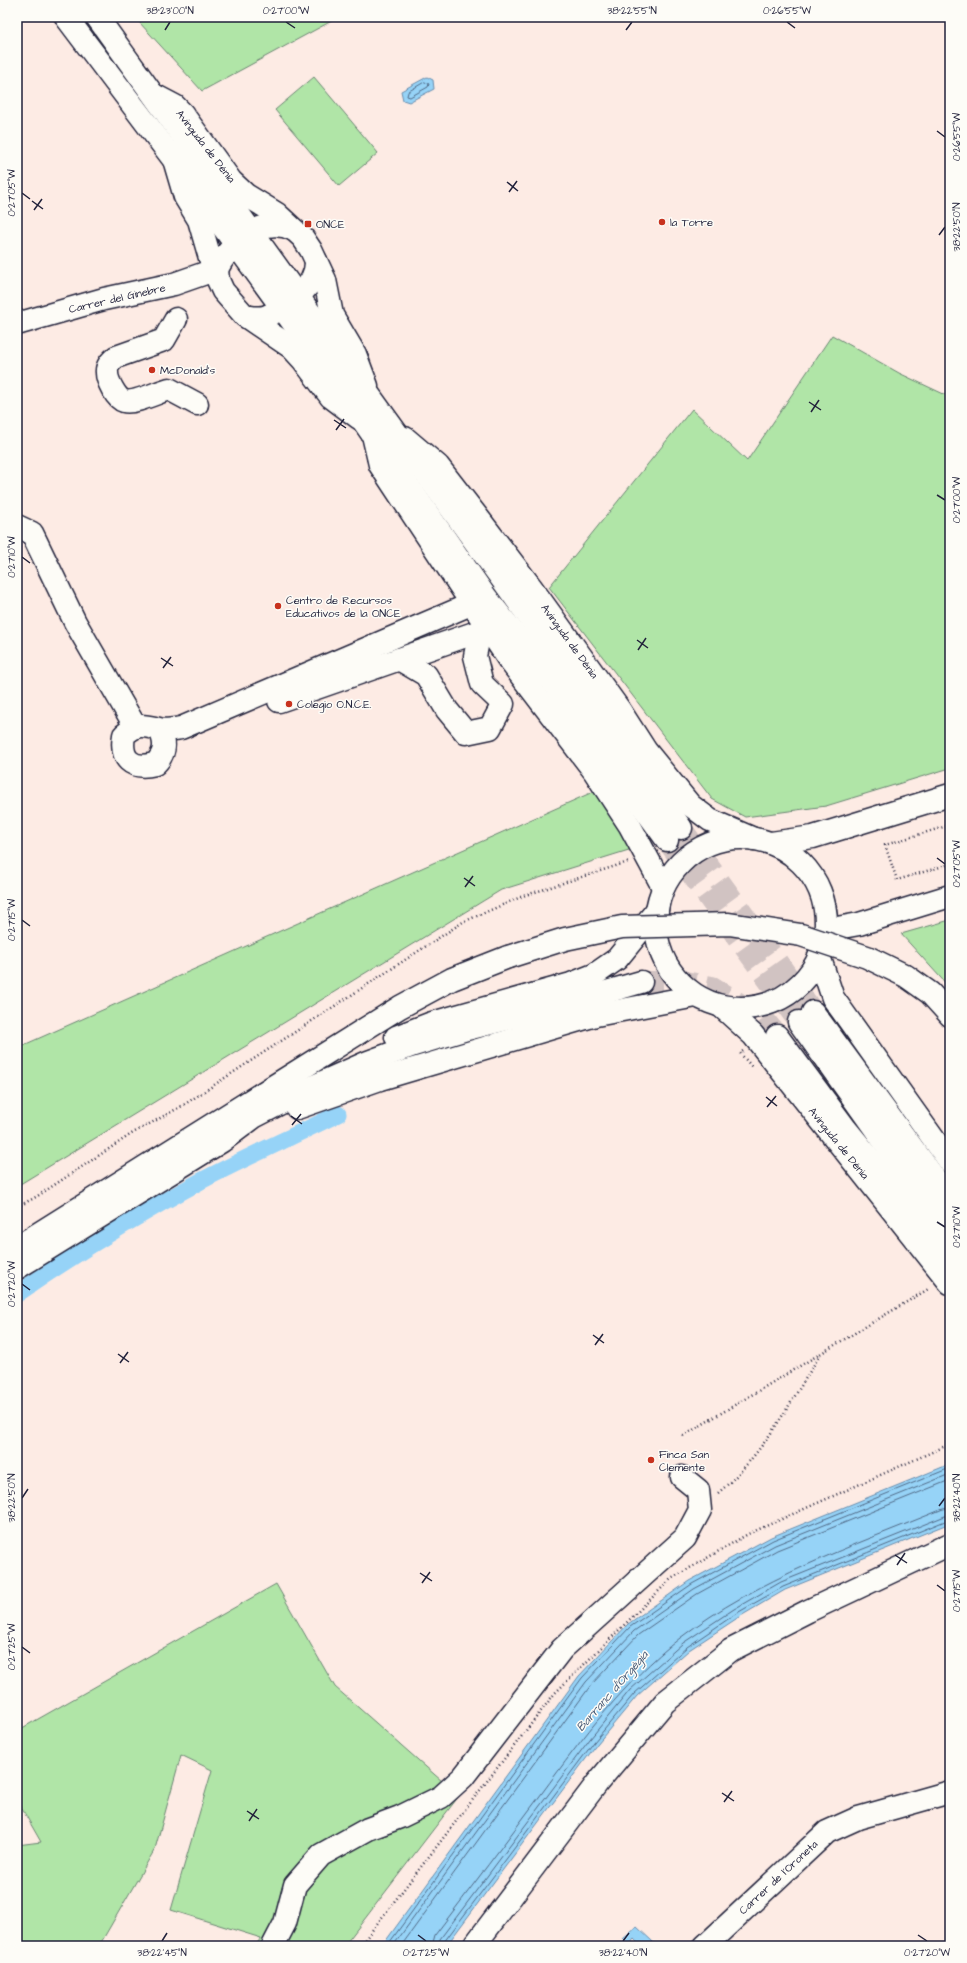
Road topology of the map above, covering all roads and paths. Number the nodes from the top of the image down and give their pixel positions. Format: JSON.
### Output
{"nodes":[{"id":1,"x":66,"y":17,"type":"edge"},
{"id":2,"x":102,"y":20,"type":"edge"},
{"id":3,"x":154,"y":95,"type":"junction"},
{"id":4,"x":174,"y":160,"type":"junction"},
{"id":5,"x":294,"y":230,"type":"junction"},
{"id":6,"x":252,"y":232,"type":"junction"},
{"id":7,"x":234,"y":244,"type":"junction"},
{"id":8,"x":316,"y":261,"type":"junction"},
{"id":9,"x":217,"y":269,"type":"junction"},
{"id":10,"x":298,"y":296,"type":"junction"},
{"id":11,"x":281,"y":308,"type":"junction"},
{"id":12,"x":245,"y":316,"type":"junction"},
{"id":13,"x":176,"y":318,"type":"dead end"},
{"id":14,"x":17,"y":324,"type":"edge"},
{"id":15,"x":370,"y":394,"type":"junction"},
{"id":16,"x":197,"y":404,"type":"dead end"},
{"id":17,"x":368,"y":428,"type":"junction"},
{"id":18,"x":394,"y":428,"type":"junction"},
{"id":19,"x":17,"y":526,"type":"edge"},
{"id":20,"x":471,"y":604,"type":"junction"},
{"id":21,"x":485,"y":632,"type":"junction"},
{"id":22,"x":399,"y":659,"type":"junction"},
{"id":23,"x":135,"y":726,"type":"junction"},
{"id":24,"x":162,"y":736,"type":"junction"},
{"id":25,"x":950,"y":795,"type":"edge"},
{"id":26,"x":950,"y":825,"type":"edge"},
{"id":27,"x":763,"y":841,"type":"junction"},
{"id":28,"x":644,"y":855,"type":"junction"},
{"id":29,"x":950,"y":864,"type":"edge"},
{"id":30,"x":663,"y":887,"type":"junction"},
{"id":31,"x":950,"y":896,"type":"edge"},
{"id":32,"x":656,"y":910,"type":"junction"},
{"id":33,"x":826,"y":930,"type":"junction"},
{"id":34,"x":819,"y":956,"type":"junction"},
{"id":35,"x":641,"y":982,"type":"tunnel mouth"},
{"id":36,"x":696,"y":996,"type":"junction"},
{"id":37,"x":722,"y":1007,"type":"junction"},
{"id":38,"x":950,"y":1015,"type":"edge"},
{"id":39,"x":777,"y":1036,"type":"tunnel mouth"},
{"id":40,"x":217,"y":1133,"type":"junction"},
{"id":41,"x":950,"y":1162,"type":"edge"},
{"id":42,"x":950,"y":1200,"type":"edge"},
{"id":43,"x":17,"y":1207,"type":"edge"},
{"id":44,"x":950,"y":1234,"type":"edge"},
{"id":45,"x":17,"y":1247,"type":"edge"},
{"id":46,"x":950,"y":1256,"type":"edge"},
{"id":47,"x":17,"y":1268,"type":"edge"},
{"id":48,"x":941,"y":1285,"type":"edge"},
{"id":49,"x":820,"y":1354,"type":"junction"},
{"id":50,"x":683,"y":1436,"type":"dead end"},
{"id":51,"x":950,"y":1444,"type":"edge"},
{"id":52,"x":682,"y":1477,"type":"dead end"},
{"id":53,"x":716,"y":1495,"type":"dead end"},
{"id":54,"x":950,"y":1544,"type":"edge"},
{"id":55,"x":950,"y":1792,"type":"edge"},
{"id":56,"x":273,"y":1946,"type":"edge"},
{"id":57,"x":360,"y":1946,"type":"edge"},
{"id":58,"x":474,"y":1946,"type":"edge"},
{"id":59,"x":705,"y":1946,"type":"edge"}],
"edges":[{"from":1,"to":4,"type":"main road","name":"Avinguda de Dénia"},
{"from":2,"to":3,"type":"main road","name":"Avinguda de Dénia"},
{"from":3,"to":5,"type":"main road","name":"Avinguda de Dénia"},
{"from":3,"to":6,"type":"main road","name":"Avinguda de Dénia"},
{"from":4,"to":7,"type":"main road","name":"Avinguda de Dénia"},
{"from":4,"to":9,"type":"main road","name":"Avinguda de Dénia"},
{"from":5,"to":6,"type":"main road"},
{"from":5,"to":8,"type":"main road","name":"Avinguda de Dénia"},
{"from":6,"to":7,"type":"main road"},
{"from":6,"to":10,"type":"main road","name":"Avinguda de Dénia"},
{"from":7,"to":9,"type":"main road"},
{"from":7,"to":11,"type":"main road","name":"Avinguda de Dénia"},
{"from":8,"to":10,"type":"main road"},
{"from":8,"to":15,"type":"main road","name":"Avinguda de Dénia"},
{"from":9,"to":12,"type":"main road","name":"Avinguda de Dénia"},
{"from":9,"to":14,"type":"main road","name":"Carrer del Ginebre"},
{"from":10,"to":11,"type":"main road"},
{"from":10,"to":15,"type":"main road","name":"Avinguda de Dénia"},
{"from":11,"to":12,"type":"main road"},
{"from":11,"to":17,"type":"main road","name":"Avinguda de Dénia"},
{"from":12,"to":17,"type":"main road","name":"Avinguda de Dénia"},
{"from":13,"to":16,"type":"main road"},
{"from":15,"to":18,"type":"main road","name":"Avinguda de Dénia"},
{"from":17,"to":18,"type":"main road","name":"Avinguda de Dénia"},
{"from":17,"to":20,"type":"main road","name":"Avinguda de Dénia"},
{"from":18,"to":27,"type":"main road","name":"Avinguda de Dénia"},
{"from":19,"to":23,"type":"main road"},
{"from":20,"to":21,"type":"main road","name":"Avinguda de Dénia"},
{"from":20,"to":24,"type":"main road"},
{"from":21,"to":22,"type":"main road"},
{"from":21,"to":22,"type":"main road"},
{"from":21,"to":28,"type":"main road","name":"Avinguda de Dénia"},
{"from":22,"to":24,"type":"main road"},
{"from":23,"to":24,"type":"main road"},
{"from":23,"to":24,"type":"main road"},
{"from":25,"to":27,"type":"main road"},
{"from":26,"to":29,"type":"path"},
{"from":27,"to":30,"type":"main road"},
{"from":27,"to":33,"type":"main road","name":"Avinguda de Dénia"},
{"from":28,"to":30,"type":"main road","name":"Avinguda de Dénia"},
{"from":28,"to":43,"type":"path"},
{"from":30,"to":32,"type":"main road"},
{"from":31,"to":33,"type":"main road"},
{"from":32,"to":36,"type":"main road"},
{"from":32,"to":40,"type":"main road"},
{"from":33,"to":34,"type":"main road","name":"Avinguda de Dénia"},
{"from":34,"to":37,"type":"main road","name":"Avinguda de Dénia"},
{"from":34,"to":41,"type":"main road"},
{"from":35,"to":40,"type":"main road"},
{"from":36,"to":37,"type":"main road"},
{"from":36,"to":40,"type":"main road"},
{"from":37,"to":48,"type":"main road","name":"Avinguda de Dénia"},
{"from":38,"to":40,"type":"main road","bridge":true},
{"from":39,"to":46,"type":"main road"},
{"from":40,"to":45,"type":"main road"},
{"from":40,"to":47,"type":"main road"},
{"from":42,"to":44,"type":"main road"},
{"from":48,"to":49,"type":"path"},
{"from":49,"to":50,"type":"path"},
{"from":49,"to":53,"type":"path"},
{"from":51,"to":57,"type":"path"},
{"from":52,"to":56,"type":"main road"},
{"from":54,"to":58,"type":"main road"},
{"from":55,"to":59,"type":"main road","name":"Carrer de l'Oroneta"}]}
